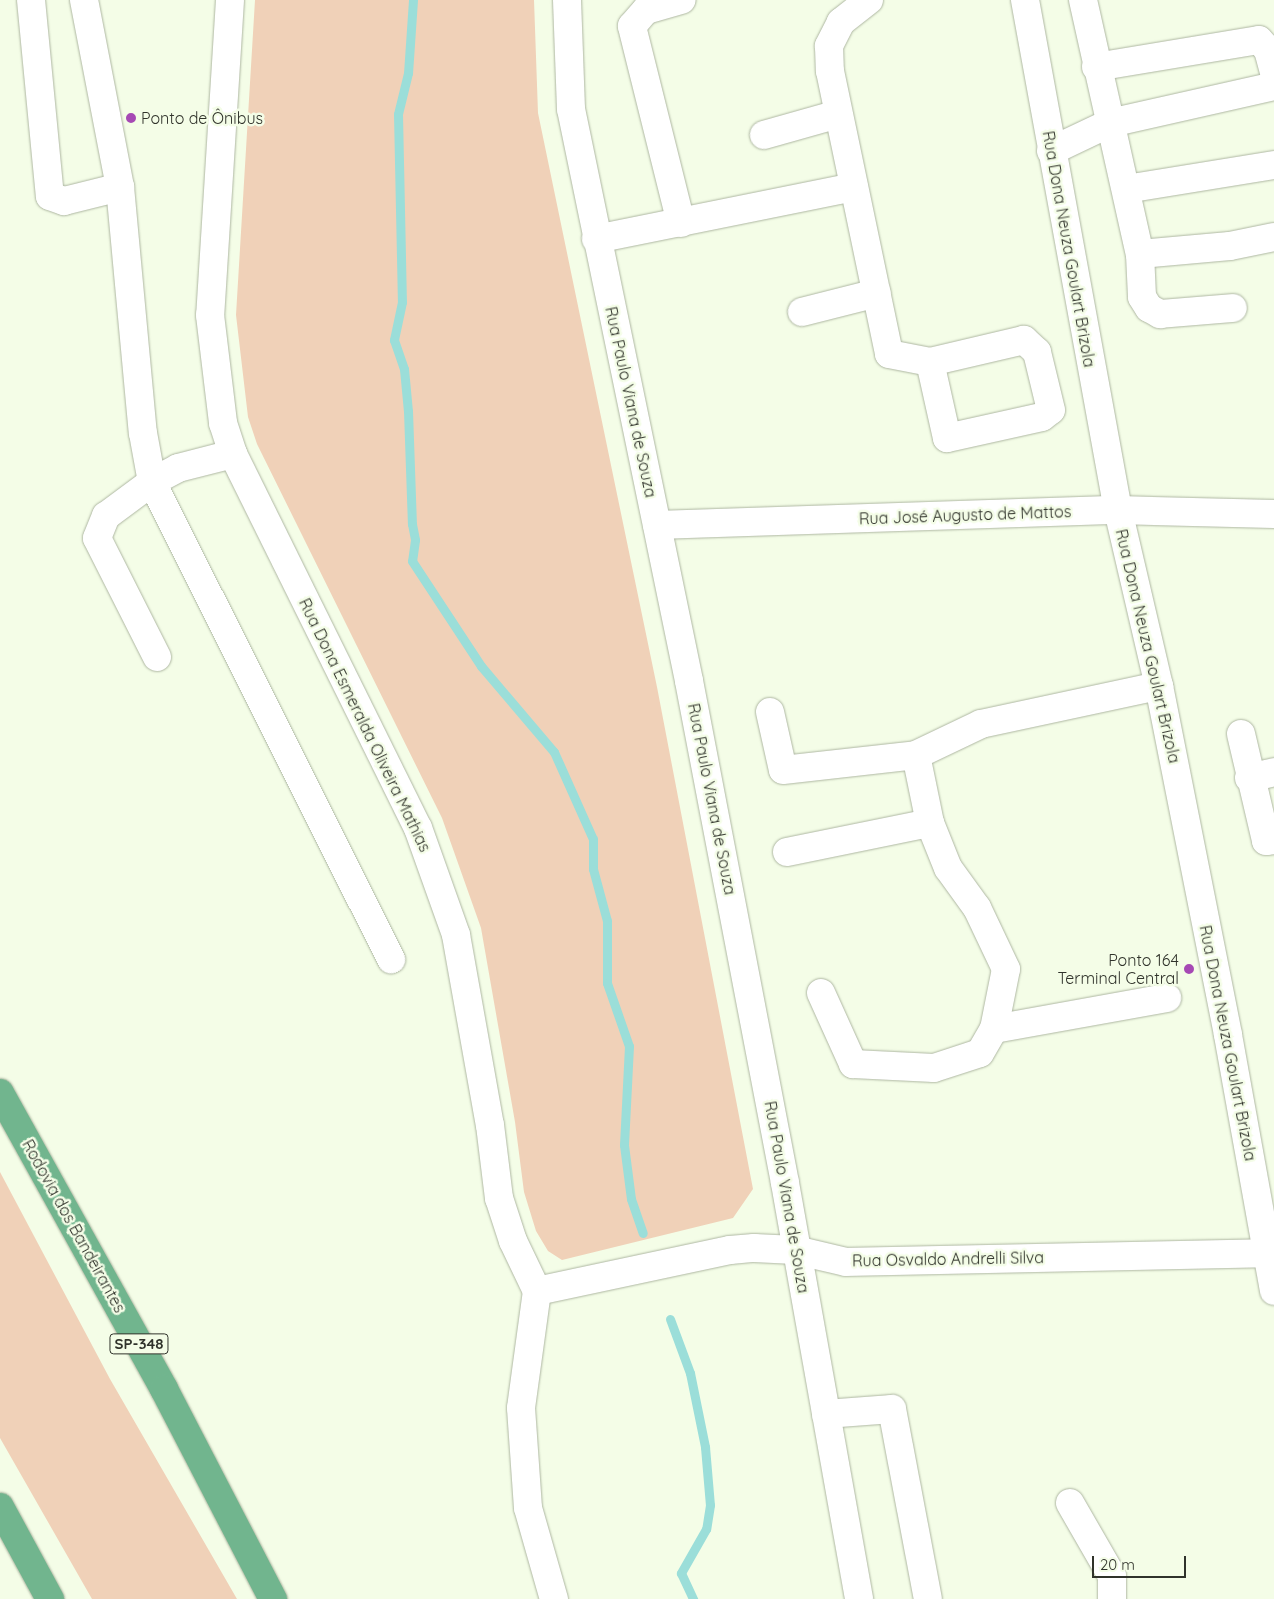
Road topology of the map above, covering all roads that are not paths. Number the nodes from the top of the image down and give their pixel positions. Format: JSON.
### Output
{"nodes":[{"id":1,"x":31,"y":0,"type":"edge"},
{"id":2,"x":84,"y":0,"type":"edge"},
{"id":3,"x":230,"y":0,"type":"edge"},
{"id":4,"x":568,"y":0,"type":"edge"},
{"id":5,"x":682,"y":0,"type":"edge"},
{"id":6,"x":869,"y":0,"type":"edge"},
{"id":7,"x":1025,"y":0,"type":"edge"},
{"id":8,"x":1083,"y":0,"type":"edge"},
{"id":9,"x":1096,"y":67,"type":"junction"},
{"id":10,"x":1274,"y":72,"type":"edge"},
{"id":11,"x":1274,"y":86,"type":"edge"},
{"id":12,"x":838,"y":114,"type":"junction"},
{"id":13,"x":1110,"y":123,"type":"junction"},
{"id":14,"x":764,"y":134,"type":"dead end"},
{"id":15,"x":1051,"y":150,"type":"junction"},
{"id":16,"x":1274,"y":166,"type":"edge"},
{"id":17,"x":120,"y":187,"type":"junction"},
{"id":18,"x":854,"y":187,"type":"junction"},
{"id":19,"x":1126,"y":189,"type":"junction"},
{"id":20,"x":681,"y":223,"type":"junction"},
{"id":21,"x":1274,"y":237,"type":"edge"},
{"id":22,"x":596,"y":239,"type":"junction"},
{"id":23,"x":1140,"y":254,"type":"junction"},
{"id":24,"x":877,"y":293,"type":"junction"},
{"id":25,"x":1233,"y":308,"type":"dead end"},
{"id":26,"x":802,"y":312,"type":"dead end"},
{"id":27,"x":930,"y":362,"type":"junction"},
{"id":28,"x":233,"y":454,"type":"junction"},
{"id":29,"x":152,"y":482,"type":"junction"},
{"id":30,"x":1118,"y":510,"type":"junction"},
{"id":31,"x":1274,"y":514,"type":"edge"},
{"id":32,"x":657,"y":525,"type":"junction"},
{"id":33,"x":157,"y":657,"type":"dead end"},
{"id":34,"x":1159,"y":686,"type":"junction"},
{"id":35,"x":770,"y":712,"type":"dead end"},
{"id":36,"x":1241,"y":734,"type":"dead end"},
{"id":37,"x":916,"y":755,"type":"junction"},
{"id":38,"x":1261,"y":775,"type":"edge"},
{"id":39,"x":930,"y":823,"type":"junction"},
{"id":40,"x":1274,"y":840,"type":"edge"},
{"id":41,"x":788,"y":852,"type":"dead end"},
{"id":42,"x":391,"y":959,"type":"dead end"},
{"id":43,"x":821,"y":993,"type":"dead end"},
{"id":44,"x":1167,"y":998,"type":"dead end"},
{"id":45,"x":994,"y":1029,"type":"junction"},
{"id":46,"x":0,"y":1092,"type":"edge"},
{"id":47,"x":795,"y":1250,"type":"junction"},
{"id":48,"x":1270,"y":1252,"type":"edge"},
{"id":49,"x":537,"y":1291,"type":"junction"},
{"id":50,"x":1274,"y":1291,"type":"edge"},
{"id":51,"x":826,"y":1414,"type":"junction"},
{"id":52,"x":1070,"y":1502,"type":"dead end"},
{"id":53,"x":0,"y":1507,"type":"edge"},
{"id":54,"x":50,"y":1599,"type":"edge"},
{"id":55,"x":273,"y":1599,"type":"edge"},
{"id":56,"x":554,"y":1599,"type":"edge"},
{"id":57,"x":859,"y":1599,"type":"edge"},
{"id":58,"x":928,"y":1599,"type":"edge"},
{"id":59,"x":1112,"y":1599,"type":"edge"}],
"edges":[{"from":1,"to":17,"type":"street"},
{"from":2,"to":17,"type":"street"},
{"from":3,"to":28,"type":"street","name":"Rua Dona Esmeralda Oliveira Mathias"},
{"from":4,"to":22,"type":"street","name":"Rua Paulo Viana de Souza"},
{"from":5,"to":20,"type":"street"},
{"from":6,"to":12,"type":"street"},
{"from":7,"to":15,"type":"street","name":"Rua Dona Neuza Goulart Brizola"},
{"from":8,"to":9,"type":"street"},
{"from":9,"to":10,"type":"street"},
{"from":9,"to":13,"type":"street"},
{"from":11,"to":13,"type":"street"},
{"from":12,"to":14,"type":"street"},
{"from":12,"to":18,"type":"street"},
{"from":13,"to":15,"type":"street"},
{"from":13,"to":19,"type":"street"},
{"from":15,"to":30,"type":"street","name":"Rua Dona Neuza Goulart Brizola"},
{"from":16,"to":19,"type":"street"},
{"from":17,"to":29,"type":"street"},
{"from":18,"to":20,"type":"street"},
{"from":18,"to":24,"type":"street"},
{"from":19,"to":23,"type":"street"},
{"from":20,"to":22,"type":"street"},
{"from":21,"to":23,"type":"street"},
{"from":22,"to":32,"type":"street","name":"Rua Paulo Viana de Souza"},
{"from":23,"to":25,"type":"street"},
{"from":24,"to":26,"type":"street"},
{"from":24,"to":27,"type":"street"},
{"from":27,"to":27,"type":"street"},
{"from":28,"to":29,"type":"street"},
{"from":28,"to":49,"type":"street","name":"Rua Dona Esmeralda Oliveira Mathias"},
{"from":29,"to":33,"type":"street"},
{"from":29,"to":42,"type":"street"},
{"from":30,"to":31,"type":"street","name":"Rua José Augusto de Mattos"},
{"from":30,"to":32,"type":"street","name":"Rua José Augusto de Mattos"},
{"from":30,"to":34,"type":"street","name":"Rua Dona Neuza Goulart Brizola"},
{"from":32,"to":47,"type":"street","name":"Rua Paulo Viana de Souza"},
{"from":34,"to":37,"type":"street"},
{"from":34,"to":48,"type":"street","name":"Rua Dona Neuza Goulart Brizola"},
{"from":35,"to":37,"type":"street"},
{"from":36,"to":38,"type":"street"},
{"from":37,"to":39,"type":"street"},
{"from":38,"to":40,"type":"street"},
{"from":39,"to":41,"type":"street"},
{"from":39,"to":45,"type":"street"},
{"from":43,"to":45,"type":"street"},
{"from":44,"to":45,"type":"street"},
{"from":46,"to":55,"type":"highway","name":"Rodovia dos Bandeirantes","number":"SP-348"},
{"from":47,"to":48,"type":"street","name":"Rua Osvaldo Andrelli Silva"},
{"from":47,"to":49,"type":"street","name":"Rua Osvaldo Andrelli Silva"},
{"from":47,"to":51,"type":"street","name":"Rua Paulo Viana de Souza"},
{"from":48,"to":50,"type":"street","name":"Rua Dona Neuza Goulart Brizola"},
{"from":49,"to":56,"type":"street"},
{"from":51,"to":57,"type":"street","name":"Rua Paulo Viana de Souza"},
{"from":51,"to":58,"type":"street"},
{"from":52,"to":59,"type":"street"},
{"from":53,"to":54,"type":"highway"}]}
